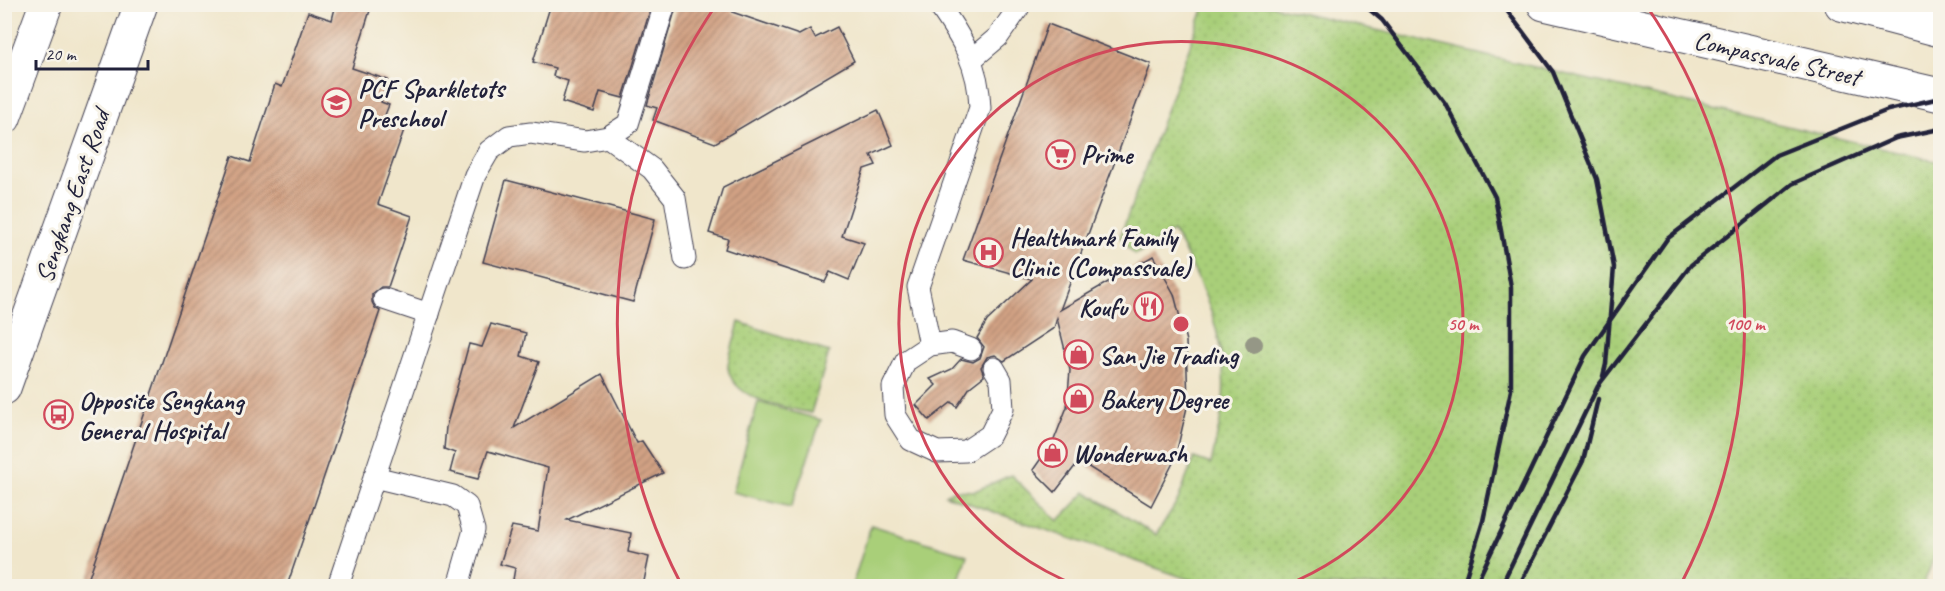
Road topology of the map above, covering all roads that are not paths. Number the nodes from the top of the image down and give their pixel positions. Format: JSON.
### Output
{"nodes":[{"id":1,"x":46,"y":4,"type":"edge"},
{"id":2,"x":141,"y":4,"type":"edge"},
{"id":3,"x":665,"y":4,"type":"edge"},
{"id":4,"x":938,"y":4,"type":"edge"},
{"id":5,"x":1019,"y":4,"type":"edge"},
{"id":6,"x":1544,"y":4,"type":"edge"},
{"id":7,"x":1841,"y":4,"type":"edge"},
{"id":8,"x":1941,"y":30,"type":"edge"},
{"id":9,"x":972,"y":59,"type":"junction"},
{"id":10,"x":1941,"y":95,"type":"edge"},
{"id":11,"x":4,"y":118,"type":"edge"},
{"id":12,"x":608,"y":137,"type":"junction"},
{"id":13,"x":685,"y":259,"type":"dead end"},
{"id":14,"x":384,"y":299,"type":"dead end"},
{"id":15,"x":429,"y":314,"type":"junction"},
{"id":16,"x":930,"y":345,"type":"junction"},
{"id":17,"x":971,"y":349,"type":"dead end"},
{"id":18,"x":994,"y":368,"type":"dead end"},
{"id":19,"x":4,"y":388,"type":"edge"},
{"id":20,"x":374,"y":477,"type":"junction"},
{"id":21,"x":338,"y":586,"type":"edge"},
{"id":22,"x":459,"y":586,"type":"edge"}],
"edges":[{"from":1,"to":11,"type":"main road"},
{"from":2,"to":19,"type":"main road","name":"Sengkang East Road"},
{"from":3,"to":12,"type":"lane"},
{"from":4,"to":9,"type":"lane"},
{"from":5,"to":9,"type":"lane"},
{"from":6,"to":10,"type":"main road","name":"Compassvale Street"},
{"from":7,"to":8,"type":"main road"},
{"from":9,"to":16,"type":"lane"},
{"from":12,"to":13,"type":"lane"},
{"from":12,"to":15,"type":"lane"},
{"from":14,"to":15,"type":"lane"},
{"from":15,"to":20,"type":"lane"},
{"from":16,"to":17,"type":"lane"},
{"from":16,"to":18,"type":"lane"},
{"from":20,"to":21,"type":"lane"},
{"from":20,"to":22,"type":"lane"}]}
